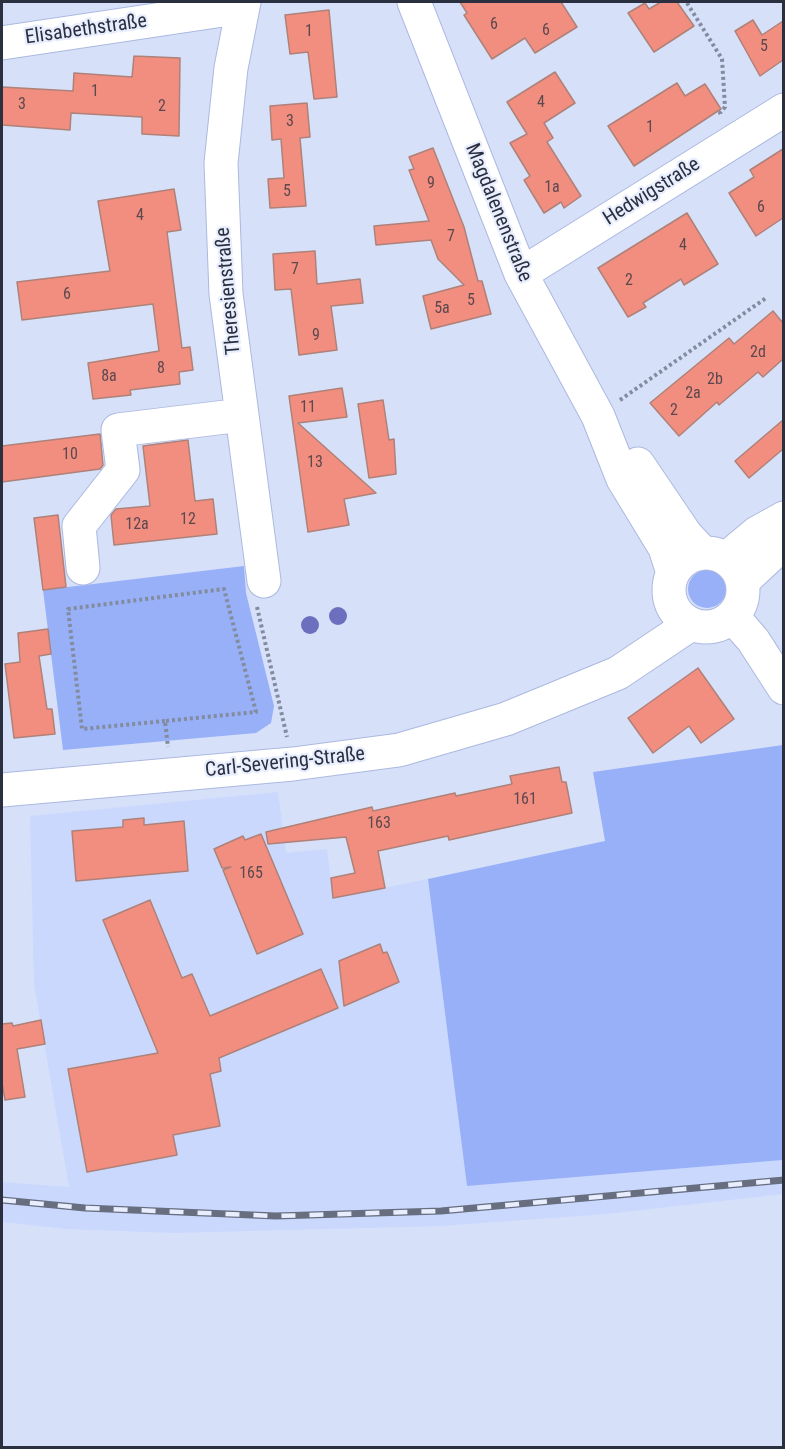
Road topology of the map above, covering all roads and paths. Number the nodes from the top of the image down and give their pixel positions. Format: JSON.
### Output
{"nodes":[{"id":1,"x":414,"y":2,"type":"edge"},
{"id":2,"x":687,"y":3,"type":"dead end"},
{"id":3,"x":244,"y":4,"type":"edge"},
{"id":4,"x":2,"y":43,"type":"edge"},
{"id":5,"x":783,"y":110,"type":"edge"},
{"id":6,"x":736,"y":140,"type":"junction"},
{"id":7,"x":521,"y":274,"type":"junction"},
{"id":8,"x":766,"y":298,"type":"dead end"},
{"id":9,"x":242,"y":415,"type":"junction"},
{"id":10,"x":598,"y":416,"type":"junction"},
{"id":11,"x":783,"y":518,"type":"edge"},
{"id":12,"x":783,"y":539,"type":"edge"},
{"id":13,"x":724,"y":564,"type":"junction"},
{"id":14,"x":84,"y":568,"type":"dead end"},
{"id":15,"x":264,"y":581,"type":"joint"},
{"id":16,"x":679,"y":601,"type":"junction"},
{"id":17,"x":733,"y":616,"type":"junction"},
{"id":18,"x":783,"y":688,"type":"edge"},
{"id":19,"x":165,"y":721,"type":"junction"},
{"id":20,"x":293,"y":764,"type":"junction"},
{"id":21,"x":172,"y":775,"type":"junction"},
{"id":22,"x":2,"y":790,"type":"edge"}],
"edges":[{"from":1,"to":7,"type":"street","name":"Magdalenenstraße"},
{"from":2,"to":6,"type":"path"},
{"from":3,"to":4,"type":"street","name":"Elisabethstraße"},
{"from":3,"to":9,"type":"street","name":"Theresienstraße"},
{"from":5,"to":6,"type":"street","name":"Hedwigstraße"},
{"from":6,"to":7,"type":"street","name":"Hedwigstraße"},
{"from":7,"to":10,"type":"street","name":"Magdalenenstraße"},
{"from":8,"to":10,"type":"path"},
{"from":9,"to":14,"type":"street"},
{"from":9,"to":15,"type":"street","name":"Theresienstraße"},
{"from":10,"to":13,"type":"street","name":"Magdalenenstraße"},
{"from":10,"to":16,"type":"street","name":"Magdalenenstraße"},
{"from":11,"to":13,"type":"street"},
{"from":12,"to":13,"type":"street"},
{"from":13,"to":16,"type":"street"},
{"from":13,"to":17,"type":"street"},
{"from":15,"to":20,"type":"path"},
{"from":16,"to":17,"type":"street"},
{"from":16,"to":20,"type":"street","name":"Carl-Severing-Straße"},
{"from":17,"to":18,"type":"street"},
{"from":19,"to":19,"type":"path"},
{"from":19,"to":21,"type":"path"},
{"from":20,"to":21,"type":"street","name":"Carl-Severing-Straße"},
{"from":21,"to":22,"type":"street","name":"Carl-Severing-Straße"}]}
